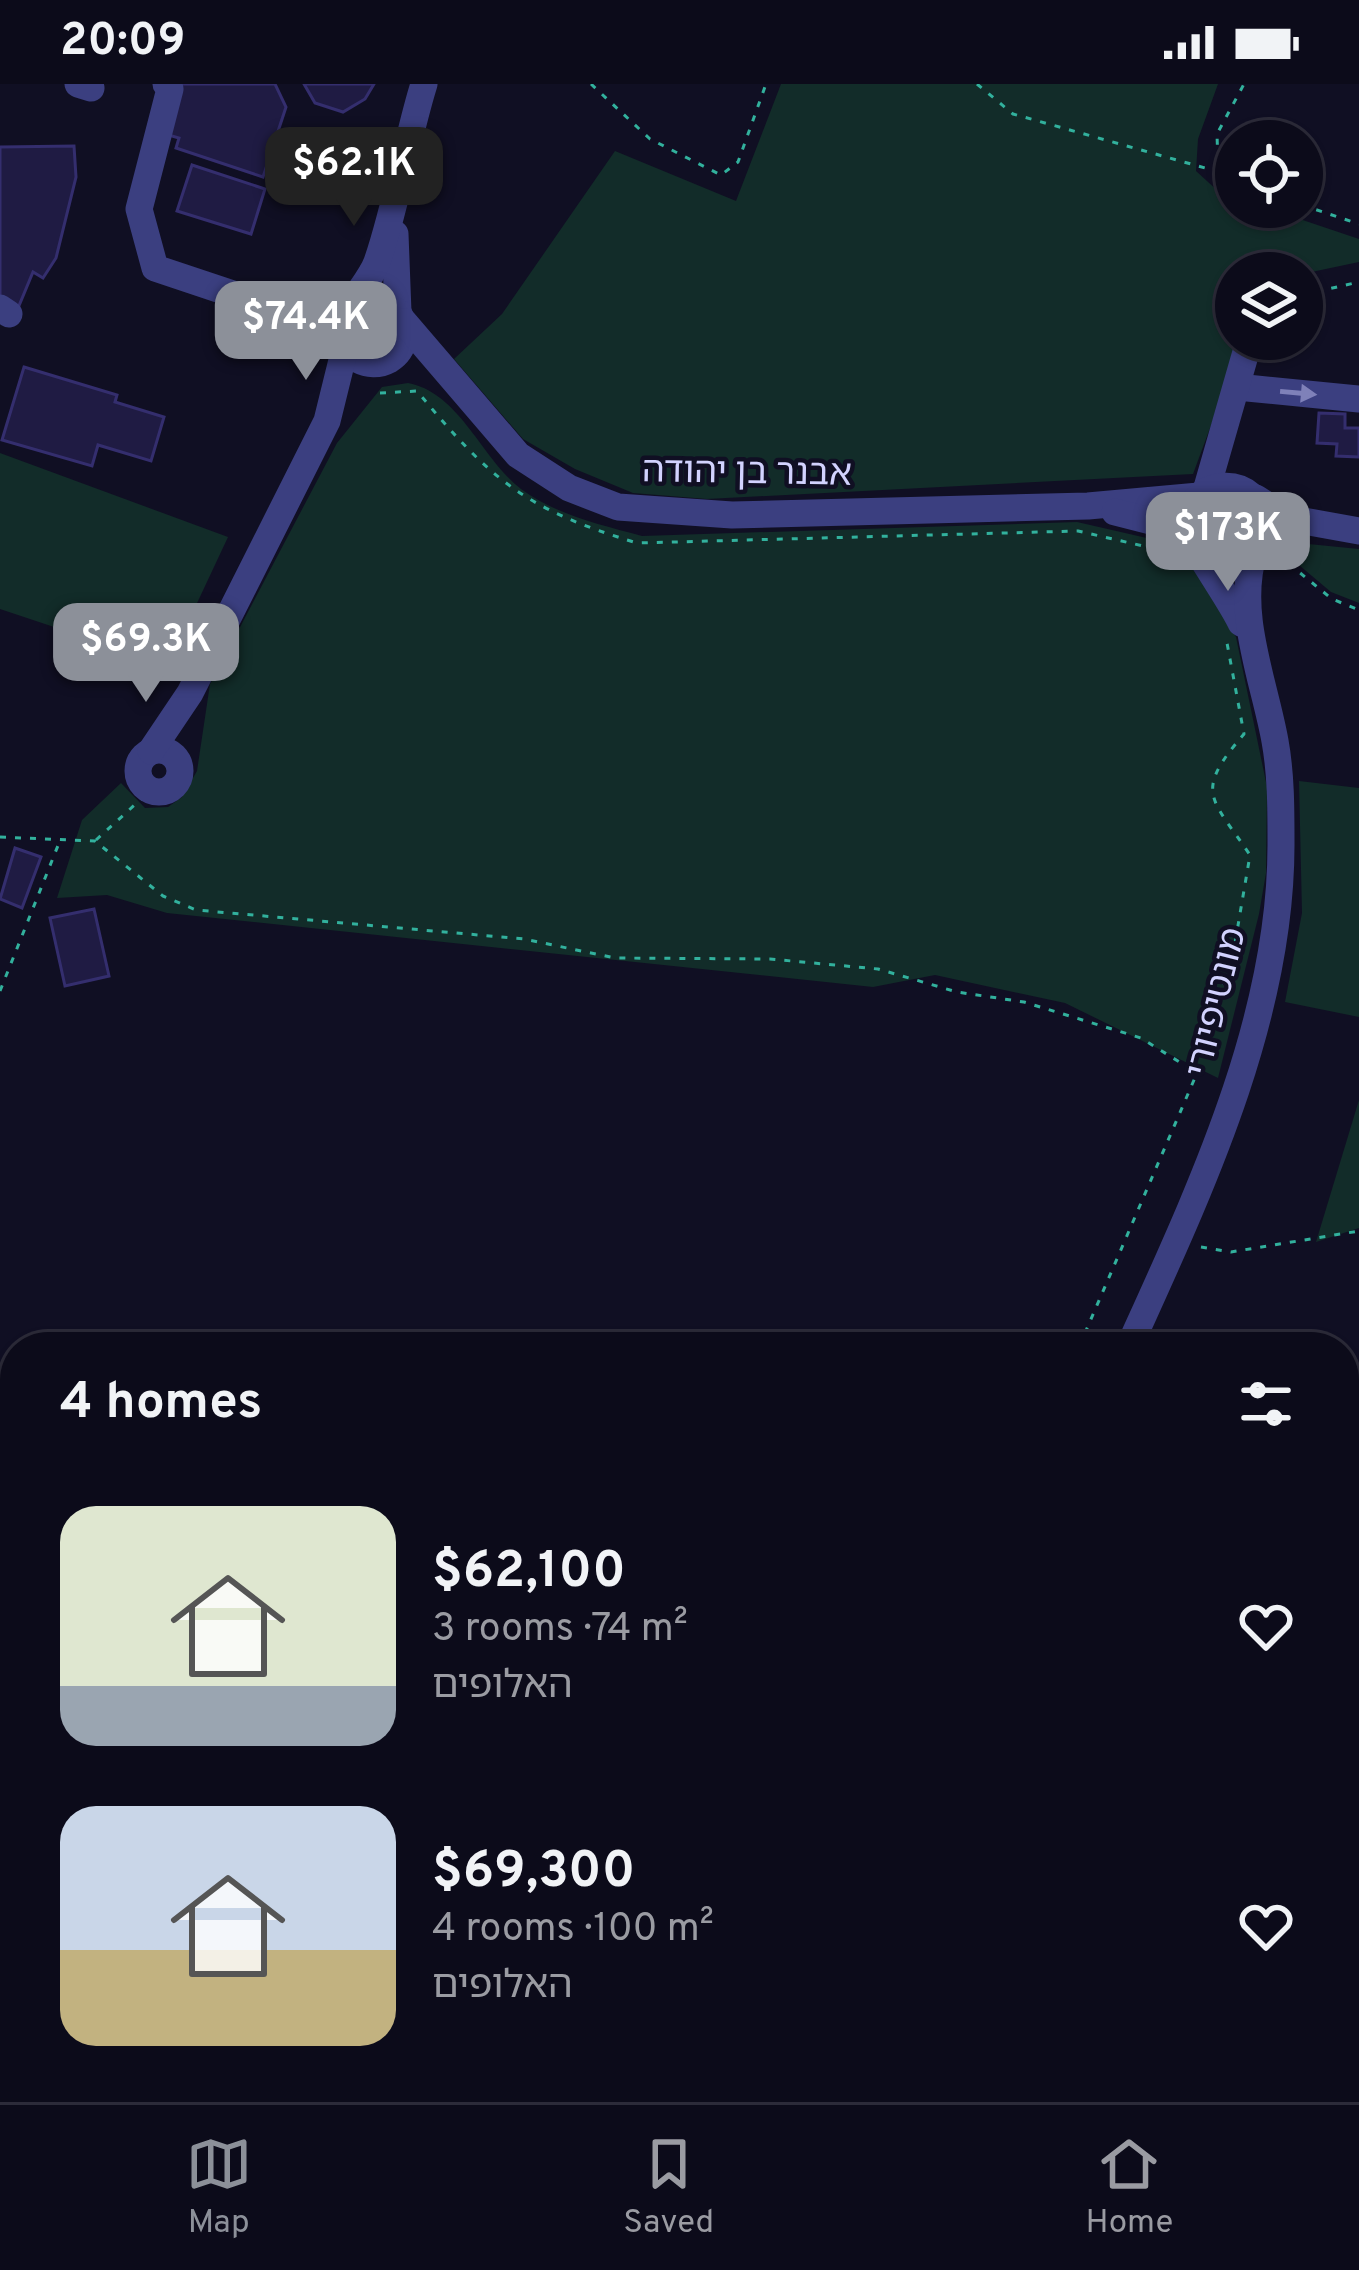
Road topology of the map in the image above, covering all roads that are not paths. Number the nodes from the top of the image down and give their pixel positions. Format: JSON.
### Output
{"nodes":[{"id":1,"x":166,"y":84,"type":"edge"},
{"id":2,"x":424,"y":84,"type":"edge"},
{"id":3,"x":400,"y":170,"type":"junction"},
{"id":4,"x":401,"y":317,"type":"junction"},
{"id":5,"x":346,"y":328,"type":"junction"},
{"id":6,"x":1244,"y":360,"type":"edge"},
{"id":7,"x":384,"y":362,"type":"junction"},
{"id":8,"x":452,"y":380,"type":"junction"},
{"id":9,"x":1238,"y":387,"type":"junction"},
{"id":10,"x":1359,"y":399,"type":"edge"},
{"id":11,"x":1229,"y":423,"type":"junction"},
{"id":12,"x":320,"y":436,"type":"junction"},
{"id":13,"x":1248,"y":492,"type":"junction"},
{"id":14,"x":1203,"y":494,"type":"junction"},
{"id":15,"x":1088,"y":506,"type":"junction"},
{"id":16,"x":1359,"y":533,"type":"edge"},
{"id":17,"x":1258,"y":547,"type":"junction"},
{"id":18,"x":1196,"y":548,"type":"junction"},
{"id":19,"x":1258,"y":660,"type":"junction"},
{"id":20,"x":190,"y":693,"type":"junction"},
{"id":21,"x":151,"y":751,"type":"junction"},
{"id":22,"x":179,"y":764,"type":"junction"},
{"id":23,"x":1136,"y":1332,"type":"edge"}],
"edges":[{"from":1,"to":5,"type":"street"},
{"from":2,"to":3,"type":"street"},
{"from":3,"to":4,"type":"street"},
{"from":3,"to":5,"type":"street"},
{"from":4,"to":5,"type":"street"},
{"from":4,"to":7,"type":"street"},
{"from":4,"to":8,"type":"street","name":"אבנר בן יהודה"},
{"from":5,"to":7,"type":"street"},
{"from":5,"to":12,"type":"street"},
{"from":6,"to":9,"type":"street"},
{"from":7,"to":8,"type":"street"},
{"from":7,"to":12,"type":"street"},
{"from":8,"to":15,"type":"street","name":"אבנר בן יהודה"},
{"from":9,"to":10,"type":"street","one_way":true},
{"from":9,"to":11,"type":"street"},
{"from":11,"to":13,"type":"street"},
{"from":11,"to":14,"type":"street"},
{"from":12,"to":20,"type":"street"},
{"from":13,"to":14,"type":"street"},
{"from":13,"to":16,"type":"street"},
{"from":13,"to":17,"type":"street"},
{"from":14,"to":15,"type":"street","name":"אבנר בן יהודה"},
{"from":14,"to":18,"type":"street"},
{"from":15,"to":18,"type":"street","name":"אבנר בן יהודה"},
{"from":16,"to":17,"type":"street"},
{"from":17,"to":18,"type":"street"},
{"from":17,"to":19,"type":"street","name":"מונטיפיורי"},
{"from":18,"to":19,"type":"street","name":"מונטיפיורי"},
{"from":19,"to":23,"type":"street","name":"מונטיפיורי"},
{"from":20,"to":21,"type":"street"},
{"from":20,"to":22,"type":"street"},
{"from":21,"to":22,"type":"street"},
{"from":21,"to":22,"type":"street"}]}
